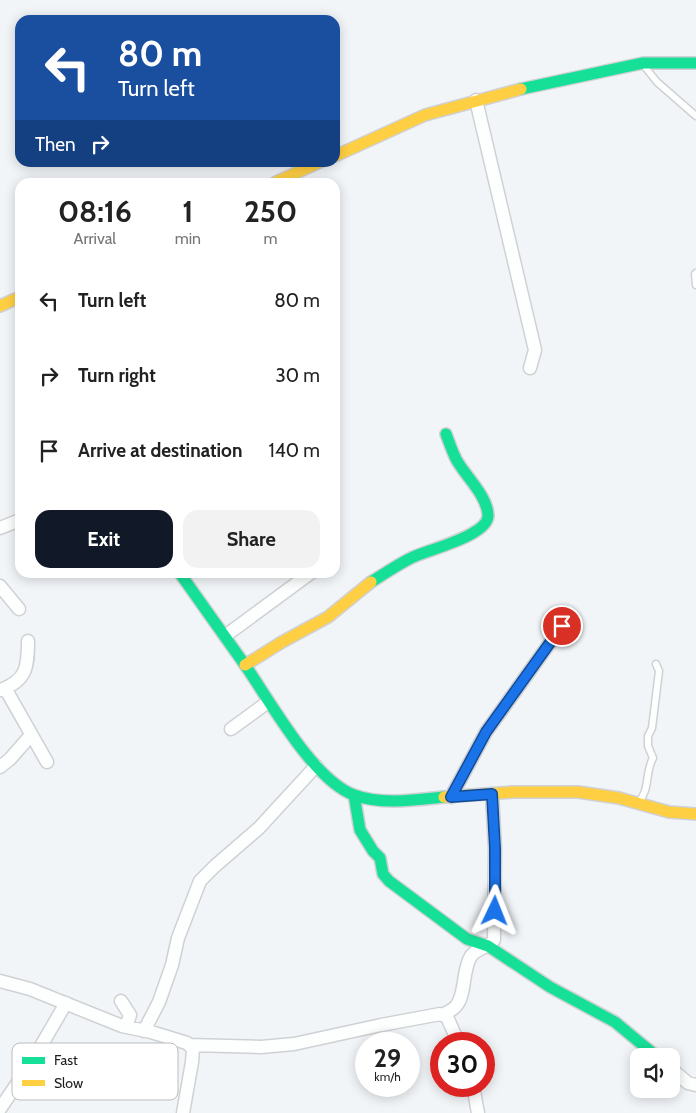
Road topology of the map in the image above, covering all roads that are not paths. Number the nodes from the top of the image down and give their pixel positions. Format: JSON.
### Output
{"nodes":[{"id":1,"x":694,"y":60,"type":"edge"},
{"id":2,"x":643,"y":64,"type":"junction"},
{"id":3,"x":476,"y":100,"type":"junction"},
{"id":4,"x":696,"y":116,"type":"edge"},
{"id":5,"x":340,"y":154,"type":"edge"},
{"id":6,"x":309,"y":167,"type":"edge"},
{"id":7,"x":285,"y":178,"type":"edge"},
{"id":8,"x":696,"y":273,"type":"edge"},
{"id":9,"x":696,"y":285,"type":"edge"},
{"id":10,"x":15,"y":299,"type":"edge"},
{"id":11,"x":0,"y":306,"type":"edge"},
{"id":12,"x":530,"y":368,"type":"dead end"},
{"id":13,"x":446,"y":434,"type":"dead end"},
{"id":14,"x":15,"y":522,"type":"edge"},
{"id":15,"x":0,"y":528,"type":"edge"},
{"id":16,"x":183,"y":578,"type":"edge"},
{"id":17,"x":304,"y":578,"type":"edge"},
{"id":18,"x":0,"y":586,"type":"edge"},
{"id":19,"x":19,"y":609,"type":"dead end"},
{"id":20,"x":562,"y":626,"type":"dead end"},
{"id":21,"x":225,"y":636,"type":"junction"},
{"id":22,"x":28,"y":641,"type":"dead end"},
{"id":23,"x":656,"y":664,"type":"dead end"},
{"id":24,"x":245,"y":665,"type":"junction"},
{"id":25,"x":3,"y":689,"type":"edge"},
{"id":26,"x":268,"y":702,"type":"junction"},
{"id":27,"x":231,"y":728,"type":"dead end"},
{"id":28,"x":31,"y":735,"type":"junction"},
{"id":29,"x":47,"y":762,"type":"dead end"},
{"id":30,"x":316,"y":766,"type":"junction"},
{"id":31,"x":0,"y":767,"type":"edge"},
{"id":32,"x":492,"y":794,"type":"junction"},
{"id":33,"x":354,"y":795,"type":"junction"},
{"id":34,"x":451,"y":797,"type":"junction"},
{"id":35,"x":638,"y":803,"type":"junction"},
{"id":36,"x":696,"y":814,"type":"edge"},
{"id":37,"x":488,"y":946,"type":"junction"},
{"id":38,"x":0,"y":981,"type":"edge"},
{"id":39,"x":121,"y":1000,"type":"dead end"},
{"id":40,"x":66,"y":1003,"type":"junction"},
{"id":41,"x":443,"y":1015,"type":"junction"},
{"id":42,"x":126,"y":1027,"type":"junction"},
{"id":43,"x":144,"y":1031,"type":"junction"},
{"id":44,"x":454,"y":1032,"type":"edge"},
{"id":45,"x":43,"y":1043,"type":"edge"},
{"id":46,"x":189,"y":1045,"type":"junction"},
{"id":47,"x":646,"y":1048,"type":"edge"},
{"id":48,"x":680,"y":1076,"type":"edge"},
{"id":49,"x":696,"y":1086,"type":"edge"},
{"id":50,"x":12,"y":1091,"type":"edge"},
{"id":51,"x":475,"y":1097,"type":"edge"},
{"id":52,"x":0,"y":1109,"type":"edge"},
{"id":53,"x":183,"y":1113,"type":"edge"},
{"id":54,"x":478,"y":1113,"type":"edge"}],
"edges":[{"from":1,"to":2,"type":"street"},
{"from":2,"to":3,"type":"street"},
{"from":2,"to":4,"type":"lane"},
{"from":3,"to":5,"type":"street"},
{"from":3,"to":12,"type":"street"},
{"from":6,"to":7,"type":"street"},
{"from":8,"to":9,"type":"lane"},
{"from":10,"to":11,"type":"street"},
{"from":13,"to":24,"type":"street"},
{"from":14,"to":15,"type":"street"},
{"from":16,"to":21,"type":"street"},
{"from":17,"to":21,"type":"street"},
{"from":18,"to":19,"type":"street"},
{"from":20,"to":34,"type":"street"},
{"from":21,"to":24,"type":"street"},
{"from":22,"to":25,"type":"street"},
{"from":23,"to":35,"type":"lane"},
{"from":24,"to":26,"type":"street"},
{"from":25,"to":28,"type":"street"},
{"from":26,"to":27,"type":"street"},
{"from":26,"to":30,"type":"street"},
{"from":28,"to":29,"type":"street"},
{"from":28,"to":31,"type":"street"},
{"from":30,"to":33,"type":"street"},
{"from":30,"to":43,"type":"street"},
{"from":32,"to":34,"type":"street"},
{"from":32,"to":35,"type":"street"},
{"from":32,"to":37,"type":"street"},
{"from":33,"to":34,"type":"street"},
{"from":33,"to":37,"type":"street"},
{"from":35,"to":36,"type":"street"},
{"from":37,"to":41,"type":"street"},
{"from":37,"to":47,"type":"street"},
{"from":38,"to":40,"type":"street"},
{"from":39,"to":42,"type":"street"},
{"from":40,"to":42,"type":"street"},
{"from":40,"to":45,"type":"street"},
{"from":41,"to":44,"type":"street"},
{"from":41,"to":46,"type":"street"},
{"from":42,"to":43,"type":"street"},
{"from":43,"to":46,"type":"street"},
{"from":46,"to":53,"type":"street"},
{"from":48,"to":49,"type":"street"},
{"from":50,"to":52,"type":"street"},
{"from":51,"to":54,"type":"street"}]}
